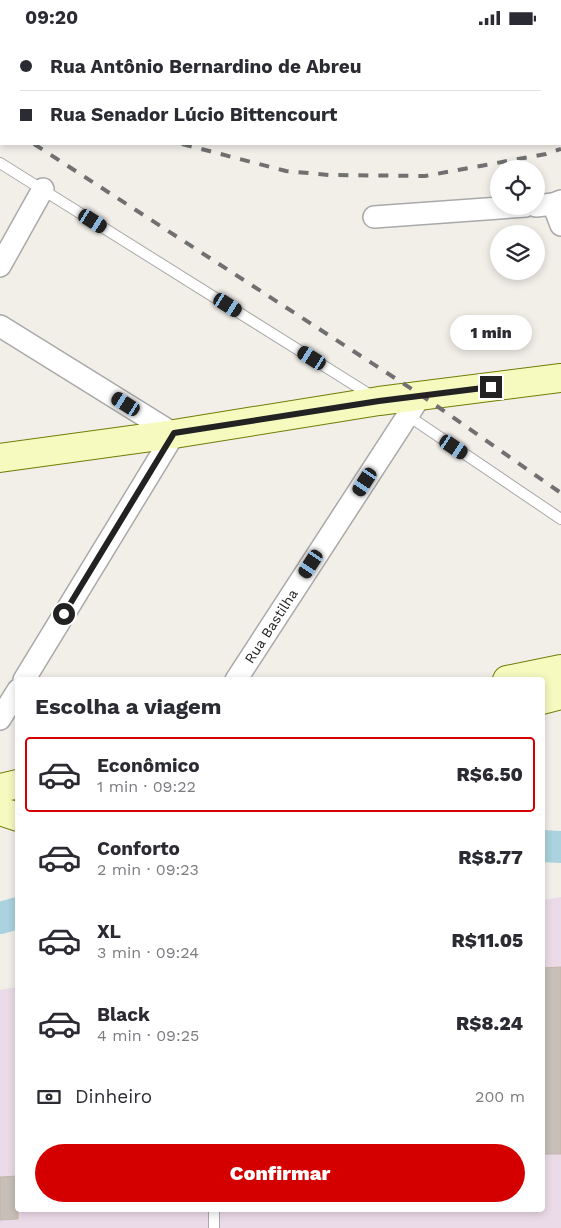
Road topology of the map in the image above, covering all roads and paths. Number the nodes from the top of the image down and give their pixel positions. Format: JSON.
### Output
{"nodes":[{"id":1,"x":0,"y":163,"type":"edge"},
{"id":2,"x":43,"y":189,"type":"junction"},
{"id":3,"x":550,"y":204,"type":"edge"},
{"id":4,"x":490,"y":209,"type":"edge"},
{"id":5,"x":374,"y":217,"type":"dead end"},
{"id":6,"x":561,"y":225,"type":"edge"},
{"id":7,"x":0,"y":266,"type":"edge"},
{"id":8,"x":0,"y":326,"type":"edge"},
{"id":9,"x":561,"y":379,"type":"edge"},
{"id":10,"x":400,"y":406,"type":"junction"},
{"id":11,"x":174,"y":433,"type":"junction"},
{"id":12,"x":0,"y":458,"type":"edge"},
{"id":13,"x":561,"y":519,"type":"edge"},
{"id":14,"x":561,"y":669,"type":"edge"},
{"id":15,"x":26,"y":677,"type":"edge"},
{"id":16,"x":238,"y":677,"type":"edge"},
{"id":17,"x":522,"y":677,"type":"edge"},
{"id":18,"x":15,"y":695,"type":"edge"},
{"id":19,"x":561,"y":695,"type":"edge"},
{"id":20,"x":545,"y":698,"type":"edge"},
{"id":21,"x":0,"y":719,"type":"edge"},
{"id":22,"x":15,"y":785,"type":"edge"},
{"id":23,"x":0,"y":788,"type":"edge"},
{"id":24,"x":0,"y":811,"type":"edge"},
{"id":25,"x":15,"y":816,"type":"edge"},
{"id":26,"x":15,"y":828,"type":"edge"},
{"id":27,"x":0,"y":830,"type":"edge"},
{"id":28,"x":214,"y":1212,"type":"edge"},
{"id":29,"x":214,"y":1228,"type":"edge"}],
"edges":[{"from":1,"to":2,"type":"lane"},
{"from":2,"to":7,"type":"street"},
{"from":2,"to":10,"type":"lane"},
{"from":3,"to":6,"type":"street"},
{"from":4,"to":5,"type":"street"},
{"from":8,"to":11,"type":"street"},
{"from":9,"to":10,"type":"street"},
{"from":10,"to":11,"type":"street"},
{"from":10,"to":13,"type":"lane"},
{"from":10,"to":16,"type":"street","name":"Rua Bastilha"},
{"from":11,"to":12,"type":"street"},
{"from":11,"to":15,"type":"street"},
{"from":14,"to":17,"type":"street"},
{"from":18,"to":21,"type":"street"},
{"from":19,"to":20,"type":"street"},
{"from":22,"to":23,"type":"street"},
{"from":24,"to":25,"type":"street"},
{"from":26,"to":27,"type":"street"},
{"from":28,"to":29,"type":"lane"}]}
